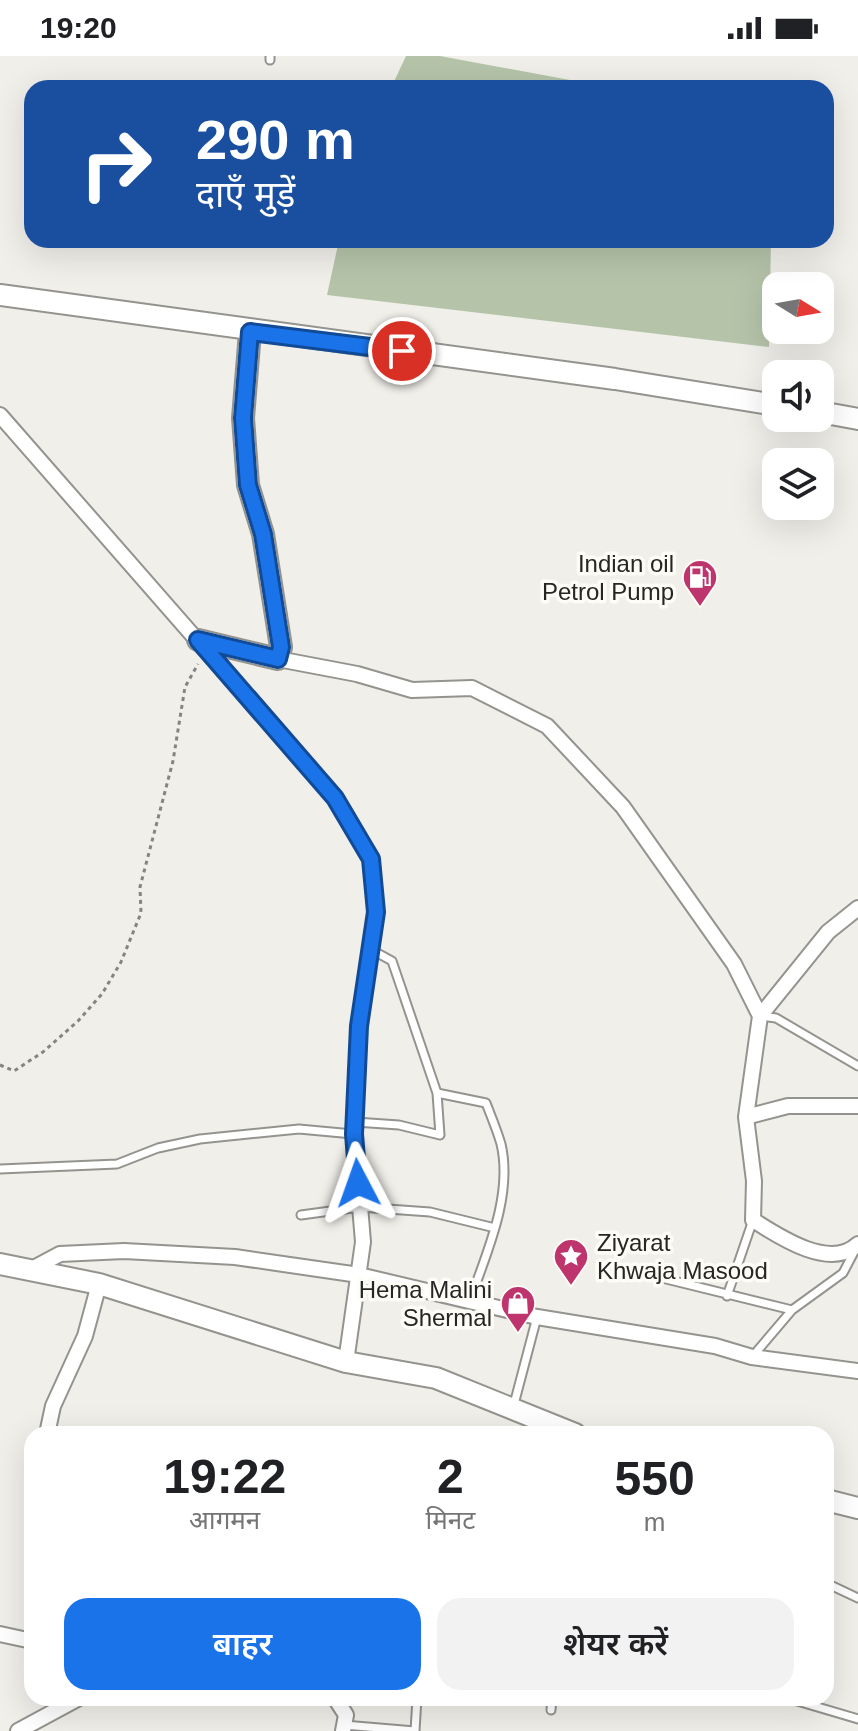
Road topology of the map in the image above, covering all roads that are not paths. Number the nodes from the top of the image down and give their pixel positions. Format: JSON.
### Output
{"nodes":[{"id":1,"x":0,"y":295,"type":"edge"},
{"id":2,"x":250,"y":332,"type":"junction"},
{"id":3,"x":762,"y":403,"type":"edge"},
{"id":4,"x":0,"y":415,"type":"edge"},
{"id":5,"x":834,"y":415,"type":"edge"},
{"id":6,"x":858,"y":419,"type":"edge"},
{"id":7,"x":202,"y":645,"type":"junction"},
{"id":8,"x":278,"y":659,"type":"junction"},
{"id":9,"x":857,"y":912,"type":"edge"},
{"id":10,"x":370,"y":949,"type":"junction"},
{"id":11,"x":760,"y":1016,"type":"junction"},
{"id":12,"x":858,"y":1066,"type":"edge"},
{"id":13,"x":437,"y":1093,"type":"junction"},
{"id":14,"x":858,"y":1106,"type":"edge"},
{"id":15,"x":746,"y":1117,"type":"junction"},
{"id":16,"x":355,"y":1128,"type":"junction"},
{"id":17,"x":0,"y":1169,"type":"edge"},
{"id":18,"x":360,"y":1207,"type":"junction"},
{"id":19,"x":301,"y":1215,"type":"dead end"},
{"id":20,"x":753,"y":1220,"type":"junction"},
{"id":21,"x":495,"y":1228,"type":"junction"},
{"id":22,"x":857,"y":1246,"type":"edge"},
{"id":23,"x":0,"y":1264,"type":"edge"},
{"id":24,"x":30,"y":1270,"type":"junction"},
{"id":25,"x":359,"y":1275,"type":"junction"},
{"id":26,"x":658,"y":1277,"type":"dead end"},
{"id":27,"x":99,"y":1284,"type":"junction"},
{"id":28,"x":727,"y":1296,"type":"junction"},
{"id":29,"x":470,"y":1302,"type":"junction"},
{"id":30,"x":792,"y":1310,"type":"junction"},
{"id":31,"x":537,"y":1317,"type":"junction"},
{"id":32,"x":752,"y":1357,"type":"junction"},
{"id":33,"x":346,"y":1362,"type":"junction"},
{"id":34,"x":858,"y":1371,"type":"edge"},
{"id":35,"x":513,"y":1409,"type":"junction"},
{"id":36,"x":49,"y":1426,"type":"edge"},
{"id":37,"x":555,"y":1426,"type":"edge"},
{"id":38,"x":834,"y":1502,"type":"edge"},
{"id":39,"x":858,"y":1508,"type":"edge"},
{"id":40,"x":834,"y":1587,"type":"edge"},
{"id":41,"x":858,"y":1598,"type":"edge"},
{"id":42,"x":0,"y":1634,"type":"edge"},
{"id":43,"x":24,"y":1639,"type":"edge"},
{"id":44,"x":64,"y":1706,"type":"edge"},
{"id":45,"x":340,"y":1706,"type":"edge"},
{"id":46,"x":417,"y":1706,"type":"edge"},
{"id":47,"x":551,"y":1706,"type":"edge"},
{"id":48,"x":814,"y":1706,"type":"edge"},
{"id":49,"x":551,"y":1710,"type":"dead end"},
{"id":50,"x":858,"y":1719,"type":"edge"},
{"id":51,"x":344,"y":1728,"type":"edge"},
{"id":52,"x":18,"y":1731,"type":"edge"},
{"id":53,"x":415,"y":1731,"type":"edge"}],
"edges":[{"from":1,"to":2,"type":"street"},
{"from":2,"to":3,"type":"street"},
{"from":2,"to":8,"type":"street"},
{"from":4,"to":7,"type":"street"},
{"from":5,"to":6,"type":"street"},
{"from":7,"to":8,"type":"street"},
{"from":7,"to":10,"type":"street"},
{"from":8,"to":11,"type":"street"},
{"from":9,"to":11,"type":"street"},
{"from":10,"to":13,"type":"lane"},
{"from":10,"to":16,"type":"street"},
{"from":11,"to":12,"type":"lane"},
{"from":11,"to":15,"type":"street"},
{"from":13,"to":16,"type":"lane"},
{"from":13,"to":21,"type":"lane"},
{"from":14,"to":15,"type":"street"},
{"from":15,"to":20,"type":"street"},
{"from":16,"to":17,"type":"lane"},
{"from":16,"to":18,"type":"street"},
{"from":18,"to":19,"type":"lane"},
{"from":18,"to":21,"type":"lane"},
{"from":18,"to":25,"type":"street"},
{"from":20,"to":22,"type":"street"},
{"from":20,"to":28,"type":"lane"},
{"from":21,"to":29,"type":"lane"},
{"from":22,"to":30,"type":"lane"},
{"from":23,"to":24,"type":"street"},
{"from":24,"to":25,"type":"street"},
{"from":24,"to":27,"type":"street"},
{"from":25,"to":29,"type":"street"},
{"from":25,"to":33,"type":"street"},
{"from":26,"to":28,"type":"lane"},
{"from":27,"to":33,"type":"street"},
{"from":27,"to":36,"type":"street"},
{"from":28,"to":30,"type":"lane"},
{"from":29,"to":31,"type":"street"},
{"from":30,"to":32,"type":"lane"},
{"from":31,"to":32,"type":"street"},
{"from":31,"to":35,"type":"lane"},
{"from":32,"to":34,"type":"street"},
{"from":33,"to":35,"type":"street"},
{"from":35,"to":37,"type":"street"},
{"from":38,"to":39,"type":"street"},
{"from":40,"to":41,"type":"lane"},
{"from":42,"to":43,"type":"street"},
{"from":44,"to":52,"type":"street"},
{"from":45,"to":51,"type":"street"},
{"from":46,"to":53,"type":"lane"},
{"from":47,"to":49,"type":"lane"},
{"from":48,"to":50,"type":"lane"},
{"from":51,"to":53,"type":"lane"}]}
